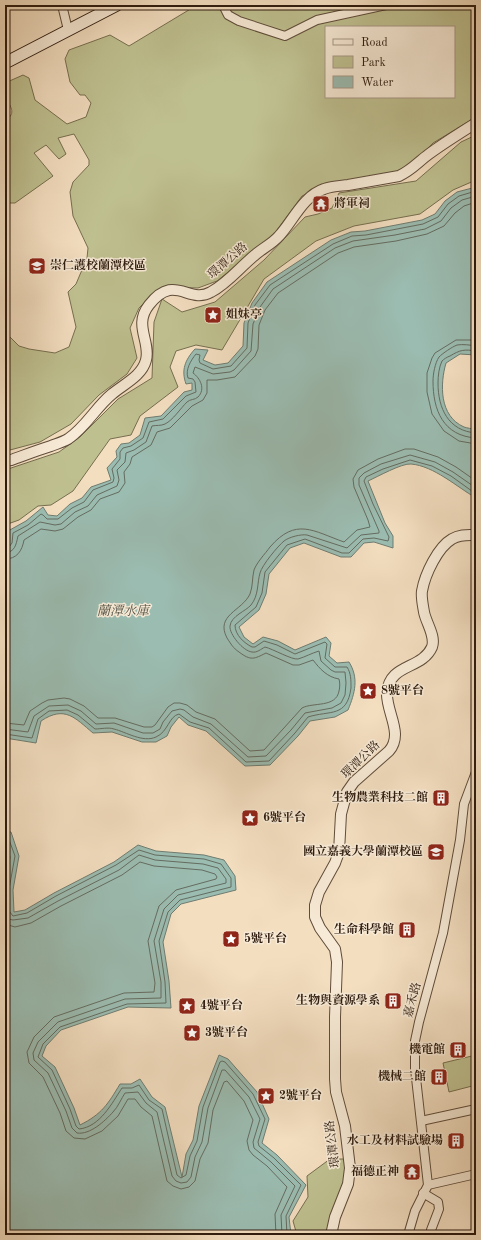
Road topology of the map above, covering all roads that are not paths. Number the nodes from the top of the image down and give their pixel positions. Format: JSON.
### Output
{"nodes":[{"id":1,"x":62,"y":5,"type":"edge"},
{"id":2,"x":117,"y":5,"type":"edge"},
{"id":3,"x":223,"y":5,"type":"edge"},
{"id":4,"x":386,"y":5,"type":"edge"},
{"id":5,"x":68,"y":30,"type":"junction"},
{"id":6,"x":5,"y":63,"type":"edge"},
{"id":7,"x":476,"y":123,"type":"edge"},
{"id":8,"x":5,"y":461,"type":"edge"},
{"id":9,"x":476,"y":535,"type":"edge"},
{"id":10,"x":476,"y":772,"type":"edge"},
{"id":11,"x":476,"y":1109,"type":"edge"},
{"id":12,"x":421,"y":1121,"type":"junction"},
{"id":13,"x":476,"y":1174,"type":"edge"},
{"id":14,"x":428,"y":1185,"type":"junction"},
{"id":15,"x":423,"y":1193,"type":"junction"},
{"id":16,"x":331,"y":1235,"type":"edge"},
{"id":17,"x":408,"y":1235,"type":"edge"},
{"id":18,"x":433,"y":1235,"type":"edge"}],
"edges":[{"from":1,"to":5,"type":"street"},
{"from":2,"to":5,"type":"main road"},
{"from":3,"to":4,"type":"street"},
{"from":5,"to":6,"type":"main road"},
{"from":7,"to":8,"type":"street","name":"環潭公路"},
{"from":9,"to":16,"type":"street","name":"環潭公路"},
{"from":10,"to":12,"type":"street","name":"嘉禾路"},
{"from":11,"to":12,"type":"street"},
{"from":12,"to":14,"type":"street","name":"嘉禾路"},
{"from":13,"to":14,"type":"street"},
{"from":14,"to":15,"type":"street"},
{"from":15,"to":17,"type":"street"},
{"from":15,"to":18,"type":"street"}]}
